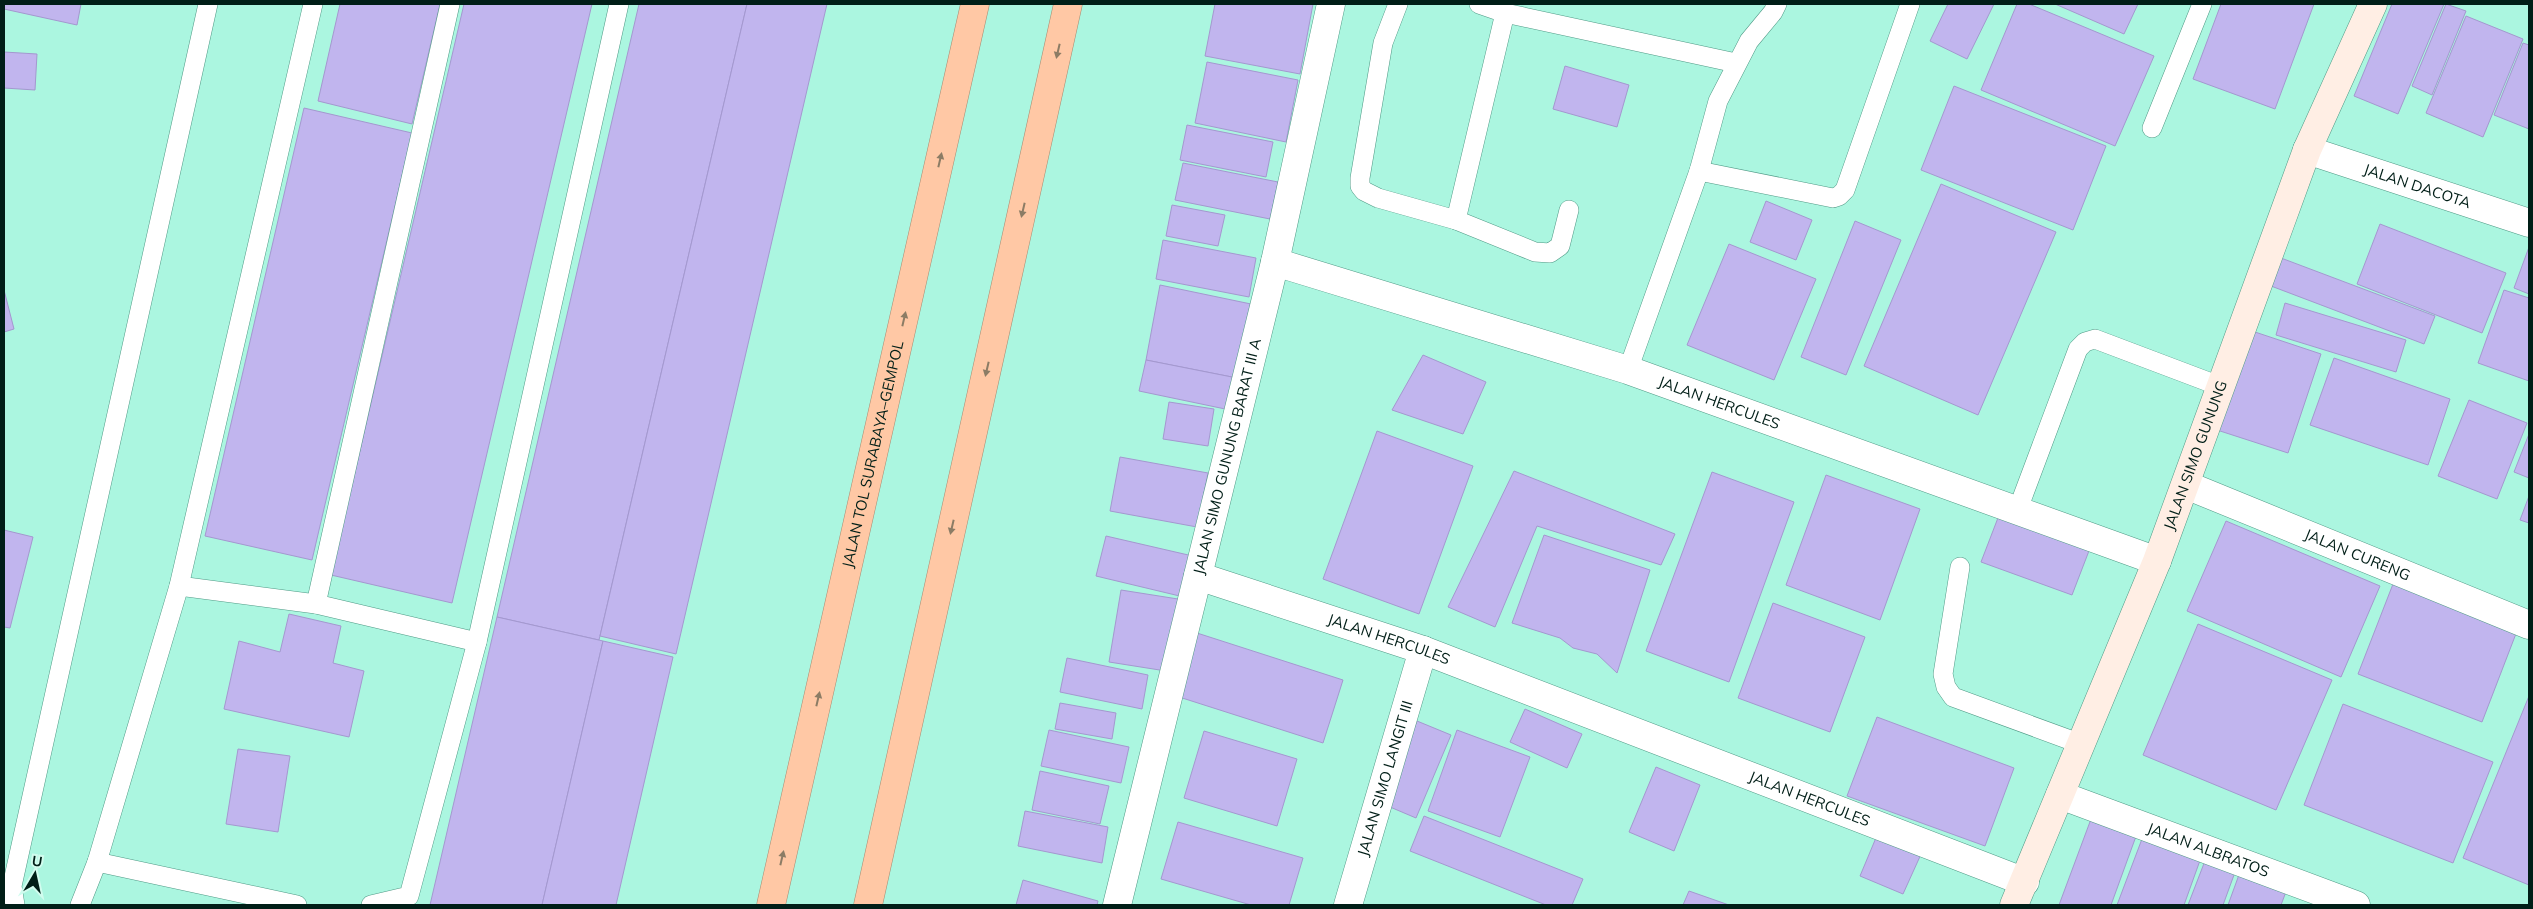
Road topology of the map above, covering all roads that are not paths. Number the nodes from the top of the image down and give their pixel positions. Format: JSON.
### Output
{"nodes":[{"id":1,"x":208,"y":4,"type":"edge"},
{"id":2,"x":313,"y":4,"type":"edge"},
{"id":3,"x":450,"y":4,"type":"edge"},
{"id":4,"x":619,"y":4,"type":"edge"},
{"id":5,"x":975,"y":4,"type":"edge"},
{"id":6,"x":1068,"y":4,"type":"edge"},
{"id":7,"x":1330,"y":4,"type":"edge"},
{"id":8,"x":1398,"y":4,"type":"edge"},
{"id":9,"x":1479,"y":4,"type":"edge"},
{"id":10,"x":1777,"y":4,"type":"edge"},
{"id":11,"x":1910,"y":4,"type":"edge"},
{"id":12,"x":2202,"y":4,"type":"edge"},
{"id":13,"x":2373,"y":4,"type":"edge"},
{"id":14,"x":1505,"y":13,"type":"junction"},
{"id":15,"x":1736,"y":62,"type":"junction"},
{"id":16,"x":2152,"y":128,"type":"dead end"},
{"id":17,"x":2307,"y":150,"type":"junction"},
{"id":18,"x":1699,"y":171,"type":"junction"},
{"id":19,"x":1569,"y":210,"type":"dead end"},
{"id":20,"x":1456,"y":220,"type":"junction"},
{"id":21,"x":2529,"y":223,"type":"edge"},
{"id":22,"x":1275,"y":262,"type":"junction"},
{"id":23,"x":1628,"y":370,"type":"junction"},
{"id":24,"x":2222,"y":387,"type":"junction"},
{"id":25,"x":2186,"y":485,"type":"junction"},
{"id":26,"x":2018,"y":509,"type":"junction"},
{"id":27,"x":2157,"y":561,"type":"junction"},
{"id":28,"x":1960,"y":567,"type":"dead end"},
{"id":29,"x":1198,"y":576,"type":"junction"},
{"id":30,"x":179,"y":586,"type":"junction"},
{"id":31,"x":316,"y":604,"type":"junction"},
{"id":32,"x":2529,"y":625,"type":"edge"},
{"id":33,"x":477,"y":642,"type":"junction"},
{"id":34,"x":1423,"y":650,"type":"junction"},
{"id":35,"x":2081,"y":744,"type":"junction"},
{"id":36,"x":2060,"y":795,"type":"junction"},
{"id":37,"x":97,"y":862,"type":"junction"},
{"id":38,"x":2020,"y":893,"type":"edge"},
{"id":39,"x":15,"y":905,"type":"edge"},
{"id":40,"x":80,"y":905,"type":"edge"},
{"id":41,"x":297,"y":905,"type":"edge"},
{"id":42,"x":371,"y":905,"type":"edge"},
{"id":43,"x":771,"y":905,"type":"edge"},
{"id":44,"x":868,"y":905,"type":"edge"},
{"id":45,"x":1117,"y":905,"type":"edge"},
{"id":46,"x":1348,"y":905,"type":"edge"},
{"id":47,"x":2356,"y":905,"type":"edge"}],
"edges":[{"from":1,"to":39,"type":"lane"},
{"from":2,"to":30,"type":"lane"},
{"from":3,"to":31,"type":"lane"},
{"from":4,"to":33,"type":"lane"},
{"from":43,"to":5,"type":"highway","name":"JALAN TOL SURABAYA–GEMPOL","one_way":true},
{"from":6,"to":44,"type":"highway","one_way":true},
{"from":7,"to":22,"type":"street","name":"JALAN SIMO GUNUNG BARAT III A"},
{"from":8,"to":20,"type":"lane"},
{"from":9,"to":14,"type":"lane"},
{"from":10,"to":15,"type":"lane"},
{"from":11,"to":18,"type":"lane"},
{"from":12,"to":16,"type":"lane"},
{"from":13,"to":17,"type":"main road","name":"JALAN SIMO GUNUNG"},
{"from":14,"to":15,"type":"lane"},
{"from":14,"to":20,"type":"lane"},
{"from":15,"to":18,"type":"lane"},
{"from":17,"to":21,"type":"street","name":"JALAN DACOTA"},
{"from":17,"to":24,"type":"main road","name":"JALAN SIMO GUNUNG"},
{"from":18,"to":23,"type":"lane"},
{"from":19,"to":20,"type":"lane"},
{"from":22,"to":23,"type":"street","name":"JALAN HERCULES"},
{"from":22,"to":29,"type":"street","name":"JALAN SIMO GUNUNG BARAT III A"},
{"from":23,"to":26,"type":"street","name":"JALAN HERCULES"},
{"from":24,"to":25,"type":"main road","name":"JALAN SIMO GUNUNG"},
{"from":24,"to":26,"type":"lane"},
{"from":25,"to":27,"type":"main road","name":"JALAN SIMO GUNUNG"},
{"from":25,"to":32,"type":"street","name":"JALAN CURENG"},
{"from":26,"to":27,"type":"street","name":"JALAN HERCULES"},
{"from":27,"to":35,"type":"main road","name":"JALAN SIMO GUNUNG"},
{"from":28,"to":35,"type":"lane"},
{"from":29,"to":34,"type":"street","name":"JALAN HERCULES"},
{"from":29,"to":45,"type":"street","name":"JALAN SIMO GUNUNG BARAT III A"},
{"from":30,"to":31,"type":"lane"},
{"from":30,"to":37,"type":"lane"},
{"from":31,"to":33,"type":"lane"},
{"from":33,"to":42,"type":"lane"},
{"from":34,"to":38,"type":"street","name":"JALAN HERCULES"},
{"from":34,"to":46,"type":"street","name":"JALAN SIMO LANGIT III"},
{"from":35,"to":36,"type":"main road","name":"JALAN SIMO GUNUNG"},
{"from":36,"to":38,"type":"main road","name":"JALAN SIMO GUNUNG"},
{"from":36,"to":47,"type":"street","name":"JALAN ALBRATOS"},
{"from":37,"to":40,"type":"lane"},
{"from":37,"to":41,"type":"lane"}]}
